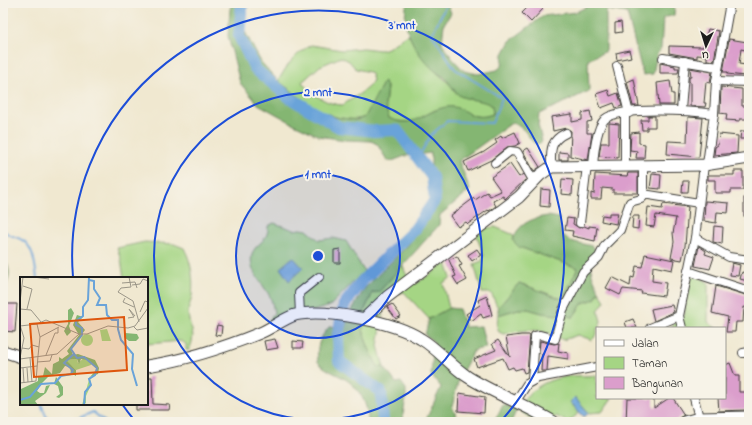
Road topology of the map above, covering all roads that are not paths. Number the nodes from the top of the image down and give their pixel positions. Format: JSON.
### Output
{"nodes":[{"id":1,"x":730,"y":3,"type":"edge"},
{"id":2,"x":663,"y":58,"type":"dead end"},
{"id":3,"x":685,"y":61,"type":"junction"},
{"id":4,"x":617,"y":66,"type":"dead end"},
{"id":5,"x":718,"y":67,"type":"junction"},
{"id":6,"x":716,"y":82,"type":"junction"},
{"id":7,"x":749,"y":82,"type":"edge"},
{"id":8,"x":681,"y":110,"type":"junction"},
{"id":9,"x":627,"y":113,"type":"junction"},
{"id":10,"x":714,"y":114,"type":"junction"},
{"id":11,"x":566,"y":132,"type":"dead end"},
{"id":12,"x":749,"y":158,"type":"edge"},
{"id":13,"x":495,"y":163,"type":"dead end"},
{"id":14,"x":625,"y":165,"type":"junction"},
{"id":15,"x":643,"y":165,"type":"junction"},
{"id":16,"x":706,"y":165,"type":"junction"},
{"id":17,"x":590,"y":166,"type":"junction"},
{"id":18,"x":551,"y":167,"type":"junction"},
{"id":19,"x":534,"y":182,"type":"junction"},
{"id":20,"x":643,"y":194,"type":"junction"},
{"id":21,"x":699,"y":203,"type":"junction"},
{"id":22,"x":580,"y":223,"type":"dead end"},
{"id":23,"x":695,"y":238,"type":"junction"},
{"id":24,"x":749,"y":260,"type":"edge"},
{"id":25,"x":688,"y":271,"type":"junction"},
{"id":26,"x":319,"y":277,"type":"dead end"},
{"id":27,"x":749,"y":291,"type":"edge"},
{"id":28,"x":300,"y":314,"type":"junction"},
{"id":29,"x":679,"y":316,"type":"junction"},
{"id":30,"x":364,"y":319,"type":"junction"},
{"id":31,"x":652,"y":327,"type":"edge"},
{"id":32,"x":682,"y":327,"type":"edge"},
{"id":33,"x":3,"y":351,"type":"edge"},
{"id":34,"x":20,"y":357,"type":"edge"},
{"id":35,"x":148,"y":366,"type":"edge"},
{"id":36,"x":596,"y":367,"type":"edge"},
{"id":37,"x":532,"y":380,"type":"junction"},
{"id":38,"x":694,"y":399,"type":"edge"},
{"id":39,"x":516,"y":401,"type":"junction"},
{"id":40,"x":749,"y":417,"type":"edge"},
{"id":41,"x":699,"y":418,"type":"junction"},
{"id":42,"x":554,"y":422,"type":"edge"},
{"id":43,"x":684,"y":422,"type":"edge"}],
"edges":[{"from":1,"to":5,"type":"street"},
{"from":2,"to":3,"type":"street"},
{"from":3,"to":5,"type":"street"},
{"from":3,"to":8,"type":"street"},
{"from":4,"to":9,"type":"street"},
{"from":5,"to":6,"type":"street"},
{"from":6,"to":7,"type":"street"},
{"from":6,"to":10,"type":"street"},
{"from":8,"to":9,"type":"street"},
{"from":8,"to":10,"type":"street"},
{"from":9,"to":14,"type":"street"},
{"from":9,"to":17,"type":"street"},
{"from":10,"to":16,"type":"street"},
{"from":11,"to":18,"type":"street"},
{"from":12,"to":16,"type":"street"},
{"from":13,"to":19,"type":"street"},
{"from":14,"to":15,"type":"street"},
{"from":14,"to":17,"type":"street"},
{"from":15,"to":16,"type":"street"},
{"from":15,"to":20,"type":"street"},
{"from":16,"to":21,"type":"street"},
{"from":17,"to":18,"type":"street"},
{"from":17,"to":22,"type":"street"},
{"from":18,"to":19,"type":"street"},
{"from":19,"to":30,"type":"street"},
{"from":20,"to":21,"type":"street"},
{"from":20,"to":37,"type":"street"},
{"from":21,"to":23,"type":"street"},
{"from":23,"to":24,"type":"street"},
{"from":23,"to":25,"type":"street"},
{"from":25,"to":27,"type":"street"},
{"from":25,"to":29,"type":"street"},
{"from":26,"to":28,"type":"street"},
{"from":28,"to":30,"type":"street"},
{"from":28,"to":35,"type":"street"},
{"from":29,"to":31,"type":"street"},
{"from":29,"to":32,"type":"street"},
{"from":30,"to":39,"type":"street"},
{"from":33,"to":34,"type":"street"},
{"from":36,"to":37,"type":"street"},
{"from":37,"to":39,"type":"street"},
{"from":38,"to":41,"type":"street"},
{"from":39,"to":42,"type":"street"},
{"from":40,"to":41,"type":"street"},
{"from":41,"to":43,"type":"street"}]}
